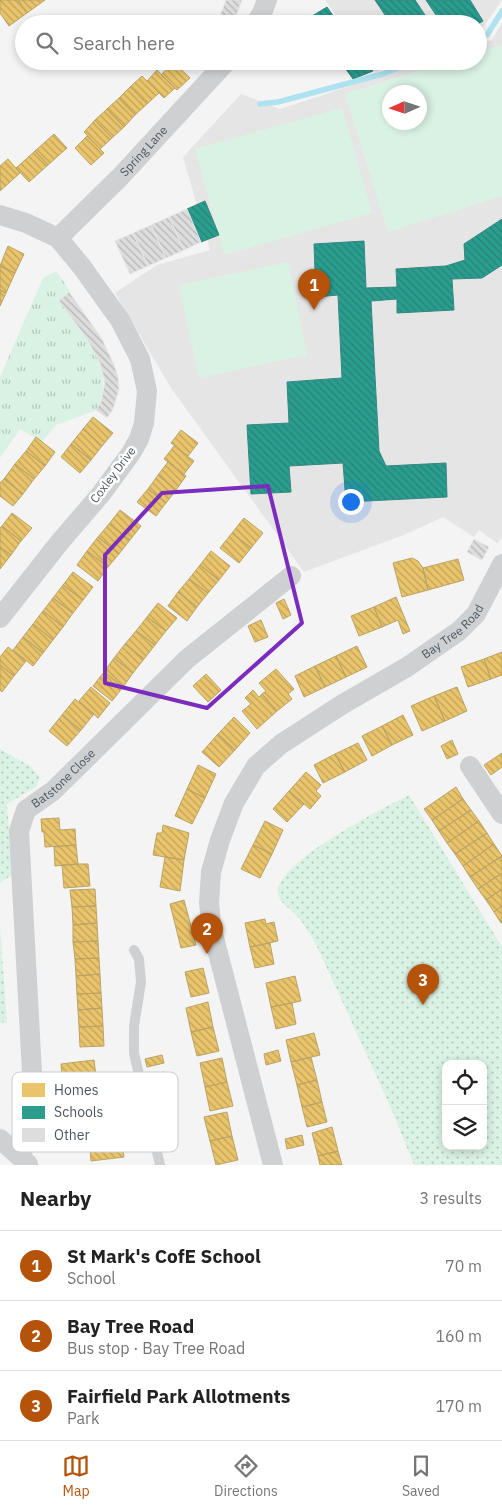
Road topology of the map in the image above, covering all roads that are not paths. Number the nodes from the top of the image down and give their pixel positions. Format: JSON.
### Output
{"nodes":[{"id":1,"x":267,"y":0,"type":"edge"},
{"id":2,"x":261,"y":15,"type":"edge"},
{"id":3,"x":219,"y":70,"type":"edge"},
{"id":4,"x":0,"y":215,"type":"edge"},
{"id":5,"x":58,"y":238,"type":"junction"},
{"id":6,"x":502,"y":564,"type":"edge"},
{"id":7,"x":291,"y":576,"type":"dead end"},
{"id":8,"x":0,"y":618,"type":"edge"},
{"id":9,"x":470,"y":766,"type":"dead end"},
{"id":10,"x":502,"y":814,"type":"edge"},
{"id":11,"x":134,"y":950,"type":"dead end"},
{"id":12,"x":32,"y":1072,"type":"edge"},
{"id":13,"x":138,"y":1072,"type":"edge"},
{"id":14,"x":0,"y":1139,"type":"edge"},
{"id":15,"x":12,"y":1149,"type":"edge"},
{"id":16,"x":157,"y":1152,"type":"edge"},
{"id":17,"x":160,"y":1165,"type":"edge"},
{"id":18,"x":273,"y":1165,"type":"edge"}],
"edges":[{"from":1,"to":2,"type":"street"},
{"from":3,"to":5,"type":"street","name":"Spring Lane"},
{"from":4,"to":5,"type":"street"},
{"from":5,"to":8,"type":"street","name":"Coxley Drive"},
{"from":6,"to":18,"type":"street","name":"Bay Tree Road"},
{"from":7,"to":12,"type":"street","name":"Batstone Close"},
{"from":9,"to":10,"type":"street"},
{"from":11,"to":13,"type":"lane"},
{"from":14,"to":15,"type":"street"},
{"from":16,"to":17,"type":"lane"}]}
